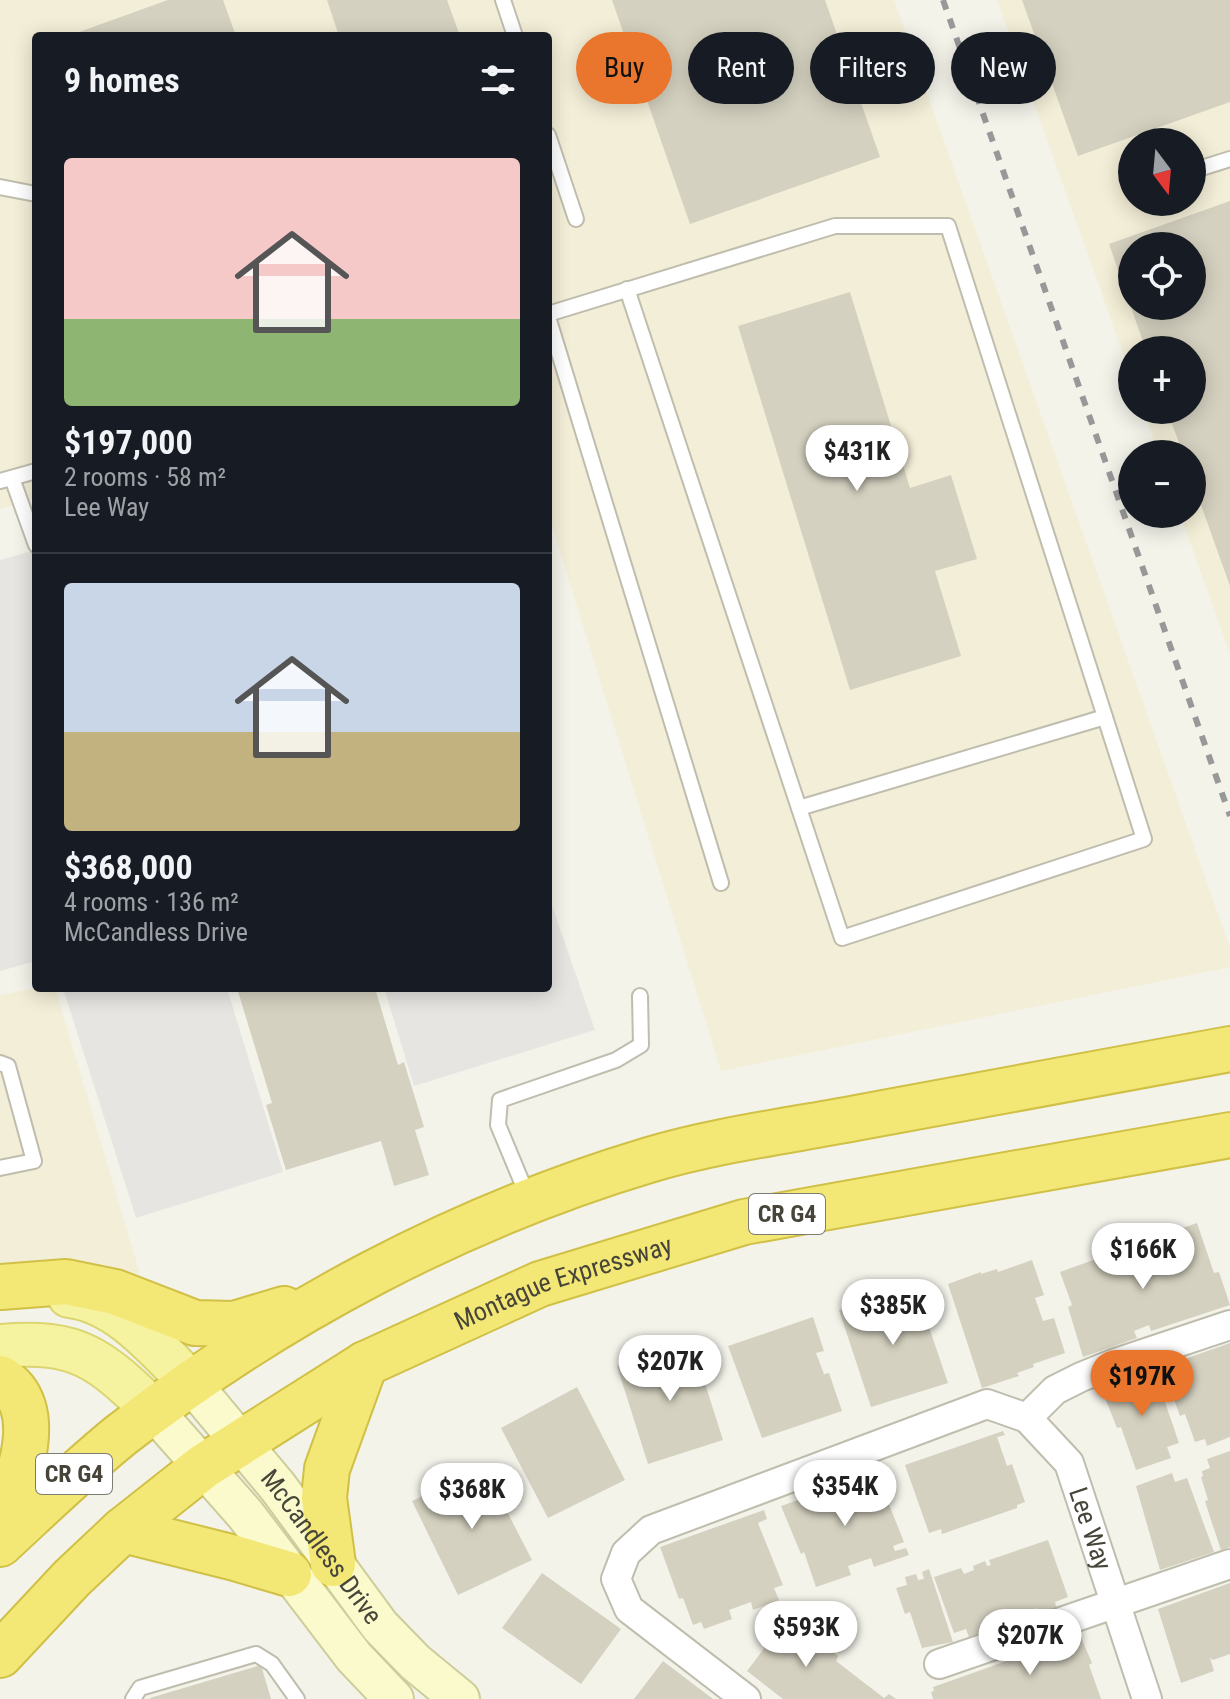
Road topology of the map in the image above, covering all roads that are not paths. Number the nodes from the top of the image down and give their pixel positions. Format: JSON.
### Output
{"nodes":[{"id":1,"x":503,"y":0,"type":"edge"},
{"id":2,"x":514,"y":32,"type":"edge"},
{"id":3,"x":552,"y":147,"type":"edge"},
{"id":4,"x":1230,"y":159,"type":"edge"},
{"id":5,"x":1206,"y":167,"type":"edge"},
{"id":6,"x":0,"y":187,"type":"edge"},
{"id":7,"x":32,"y":193,"type":"edge"},
{"id":8,"x":576,"y":219,"type":"dead end"},
{"id":9,"x":627,"y":289,"type":"junction"},
{"id":10,"x":552,"y":315,"type":"edge"},
{"id":11,"x":552,"y":329,"type":"edge"},
{"id":12,"x":32,"y":472,"type":"edge"},
{"id":13,"x":6,"y":480,"type":"edge"},
{"id":14,"x":32,"y":536,"type":"edge"},
{"id":15,"x":1105,"y":717,"type":"junction"},
{"id":16,"x":799,"y":808,"type":"junction"},
{"id":17,"x":721,"y":883,"type":"dead end"},
{"id":18,"x":640,"y":996,"type":"dead end"},
{"id":19,"x":1230,"y":1049,"type":"edge"},
{"id":20,"x":0,"y":1063,"type":"edge"},
{"id":21,"x":1230,"y":1135,"type":"edge"},
{"id":22,"x":0,"y":1168,"type":"edge"},
{"id":23,"x":529,"y":1201,"type":"junction"},
{"id":24,"x":1,"y":1287,"type":"edge"},
{"id":25,"x":336,"y":1293,"type":"junction"},
{"id":26,"x":1230,"y":1325,"type":"edge"},
{"id":27,"x":0,"y":1346,"type":"edge"},
{"id":28,"x":365,"y":1364,"type":"junction"},
{"id":29,"x":0,"y":1378,"type":"edge"},
{"id":30,"x":192,"y":1384,"type":"junction"},
{"id":31,"x":154,"y":1411,"type":"junction"},
{"id":32,"x":1027,"y":1418,"type":"junction"},
{"id":33,"x":240,"y":1442,"type":"junction"},
{"id":34,"x":204,"y":1466,"type":"junction"},
{"id":35,"x":0,"y":1524,"type":"edge"},
{"id":36,"x":123,"y":1530,"type":"junction"},
{"id":37,"x":0,"y":1544,"type":"edge"},
{"id":38,"x":333,"y":1564,"type":"junction"},
{"id":39,"x":1230,"y":1564,"type":"edge"},
{"id":40,"x":289,"y":1574,"type":"junction"},
{"id":41,"x":1115,"y":1603,"type":"junction"},
{"id":42,"x":0,"y":1655,"type":"edge"},
{"id":43,"x":939,"y":1664,"type":"dead end"},
{"id":44,"x":133,"y":1699,"type":"edge"},
{"id":45,"x":297,"y":1699,"type":"edge"},
{"id":46,"x":394,"y":1699,"type":"edge"},
{"id":47,"x":460,"y":1699,"type":"edge"},
{"id":48,"x":746,"y":1699,"type":"edge"},
{"id":49,"x":1147,"y":1699,"type":"edge"}],
"edges":[{"from":1,"to":2,"type":"lane"},
{"from":3,"to":8,"type":"lane"},
{"from":4,"to":5,"type":"lane"},
{"from":6,"to":7,"type":"lane"},
{"from":9,"to":10,"type":"lane"},
{"from":9,"to":15,"type":"lane"},
{"from":9,"to":16,"type":"lane"},
{"from":11,"to":17,"type":"lane"},
{"from":12,"to":13,"type":"lane"},
{"from":13,"to":14,"type":"lane"},
{"from":15,"to":16,"type":"lane"},
{"from":15,"to":16,"type":"lane"},
{"from":18,"to":23,"type":"lane"},
{"from":19,"to":23,"type":"highway","number":"CR G4"},
{"from":20,"to":22,"type":"lane"},
{"from":21,"to":28,"type":"highway","name":"Montague Expressway","number":"CR G4"},
{"from":23,"to":25,"type":"highway","number":"CR G4"},
{"from":24,"to":25,"type":"highway"},
{"from":24,"to":30,"type":"main road"},
{"from":25,"to":30,"type":"highway","number":"CR G4"},
{"from":26,"to":32,"type":"street"},
{"from":27,"to":31,"type":"main road"},
{"from":28,"to":33,"type":"highway","name":"Montague Expressway","number":"CR G4"},
{"from":28,"to":38,"type":"highway"},
{"from":29,"to":35,"type":"highway"},
{"from":30,"to":31,"type":"highway","number":"CR G4"},
{"from":30,"to":33,"type":"main road","name":"McCandless Drive"},
{"from":31,"to":34,"type":"main road","name":"McCandless Drive"},
{"from":31,"to":37,"type":"highway","number":"CR G4"},
{"from":32,"to":41,"type":"street","name":"Lee Way"},
{"from":32,"to":48,"type":"street"},
{"from":33,"to":34,"type":"highway","name":"Montague Expressway","number":"CR G4"},
{"from":33,"to":38,"type":"main road","name":"McCandless Drive"},
{"from":34,"to":36,"type":"highway","name":"Montague Expressway","number":"CR G4"},
{"from":34,"to":40,"type":"main road","name":"McCandless Drive"},
{"from":36,"to":40,"type":"highway"},
{"from":36,"to":42,"type":"highway","name":"Montague Expressway","number":"CR G4"},
{"from":38,"to":47,"type":"main road","name":"McCandless Drive"},
{"from":39,"to":41,"type":"street"},
{"from":40,"to":46,"type":"main road","name":"McCandless Drive"},
{"from":41,"to":43,"type":"street"},
{"from":41,"to":49,"type":"street","name":"Lee Way"},
{"from":44,"to":45,"type":"lane"}]}
